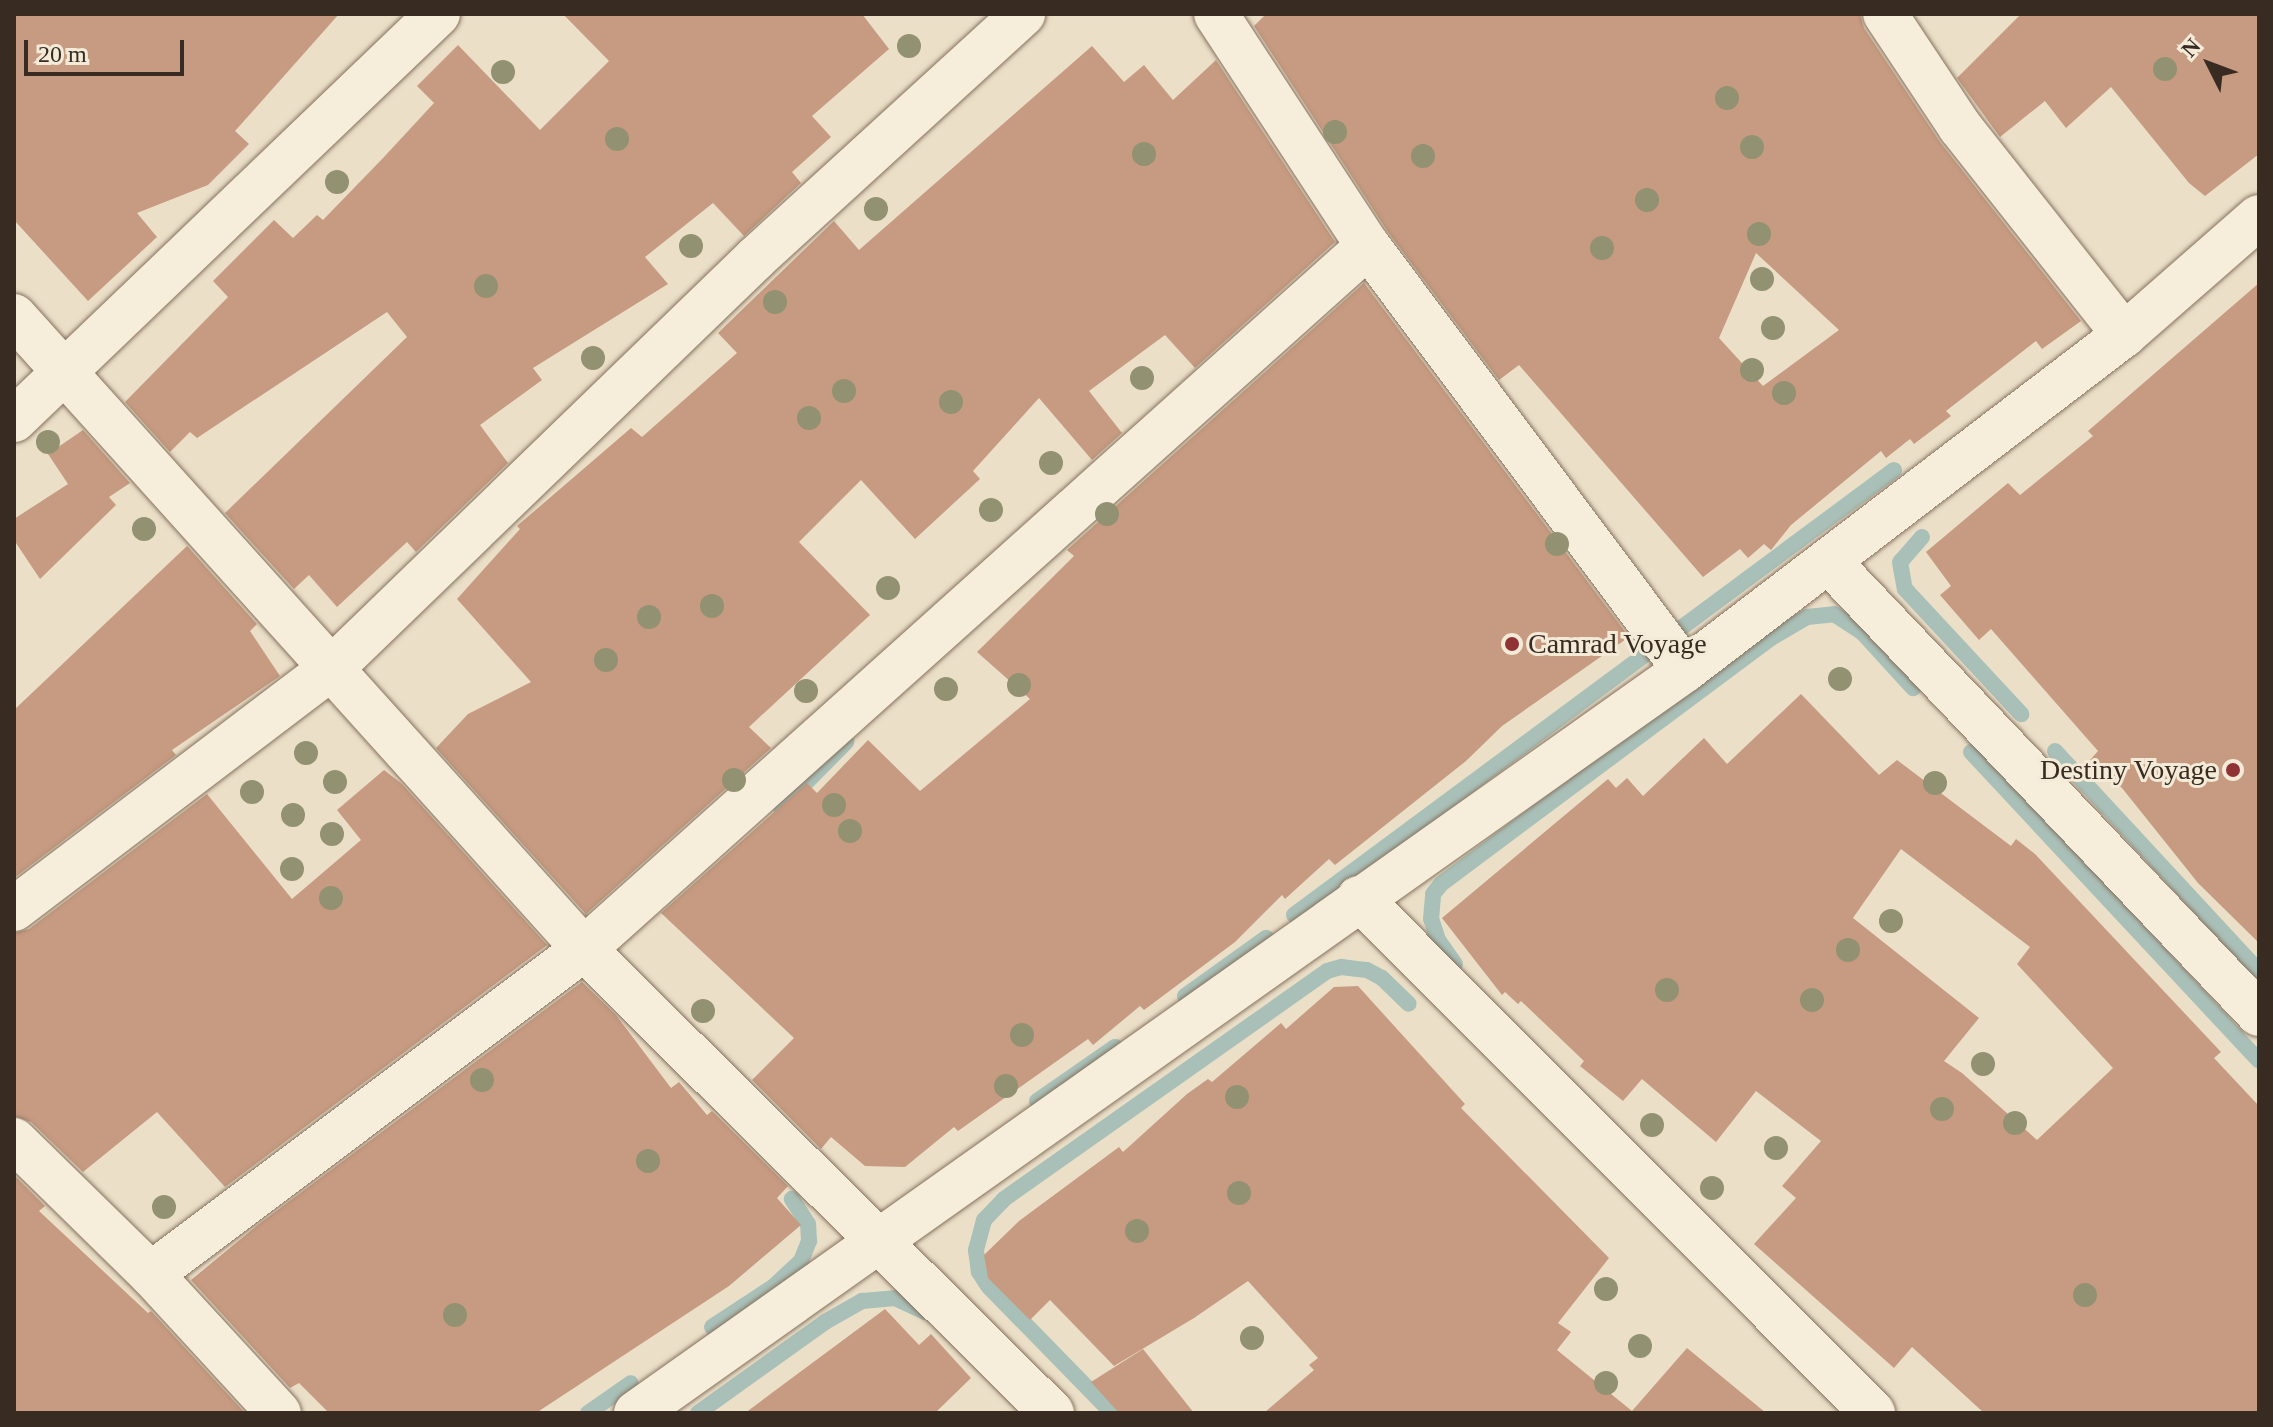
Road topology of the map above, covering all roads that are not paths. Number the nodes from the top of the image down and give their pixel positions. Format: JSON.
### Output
{"nodes":[{"id":1,"x":438,"y":14,"type":"edge"},
{"id":2,"x":1023,"y":14,"type":"edge"},
{"id":3,"x":1216,"y":14,"type":"edge"},
{"id":4,"x":1885,"y":14,"type":"edge"},
{"id":5,"x":2253,"y":234,"type":"edge"},
{"id":6,"x":1368,"y":246,"type":"junction"},
{"id":7,"x":14,"y":316,"type":"edge"},
{"id":8,"x":2124,"y":335,"type":"junction"},
{"id":9,"x":65,"y":370,"type":"junction"},
{"id":10,"x":14,"y":420,"type":"edge"},
{"id":11,"x":1829,"y":562,"type":"junction"},
{"id":12,"x":332,"y":668,"type":"junction"},
{"id":13,"x":1685,"y":670,"type":"junction"},
{"id":14,"x":1359,"y":898,"type":"junction"},
{"id":15,"x":14,"y":909,"type":"edge"},
{"id":16,"x":584,"y":949,"type":"junction"},
{"id":17,"x":2259,"y":1014,"type":"edge"},
{"id":18,"x":14,"y":1140,"type":"edge"},
{"id":19,"x":879,"y":1240,"type":"junction"},
{"id":20,"x":151,"y":1274,"type":"junction"},
{"id":21,"x":279,"y":1413,"type":"edge"},
{"id":22,"x":636,"y":1413,"type":"edge"},
{"id":23,"x":1052,"y":1413,"type":"edge"},
{"id":24,"x":1873,"y":1413,"type":"edge"}],
"edges":[{"from":1,"to":9,"type":"street"},
{"from":2,"to":12,"type":"street"},
{"from":3,"to":6,"type":"street"},
{"from":4,"to":8,"type":"street"},
{"from":5,"to":8,"type":"street"},
{"from":6,"to":13,"type":"street"},
{"from":6,"to":16,"type":"street"},
{"from":7,"to":9,"type":"street"},
{"from":8,"to":11,"type":"street"},
{"from":9,"to":10,"type":"street"},
{"from":9,"to":12,"type":"street"},
{"from":11,"to":13,"type":"street"},
{"from":11,"to":17,"type":"street"},
{"from":12,"to":15,"type":"street"},
{"from":12,"to":16,"type":"street"},
{"from":13,"to":14,"type":"street"},
{"from":14,"to":19,"type":"street"},
{"from":14,"to":24,"type":"street"},
{"from":16,"to":19,"type":"street"},
{"from":16,"to":20,"type":"street"},
{"from":18,"to":20,"type":"street"},
{"from":19,"to":22,"type":"street"},
{"from":19,"to":23,"type":"street"},
{"from":20,"to":21,"type":"street"}]}
